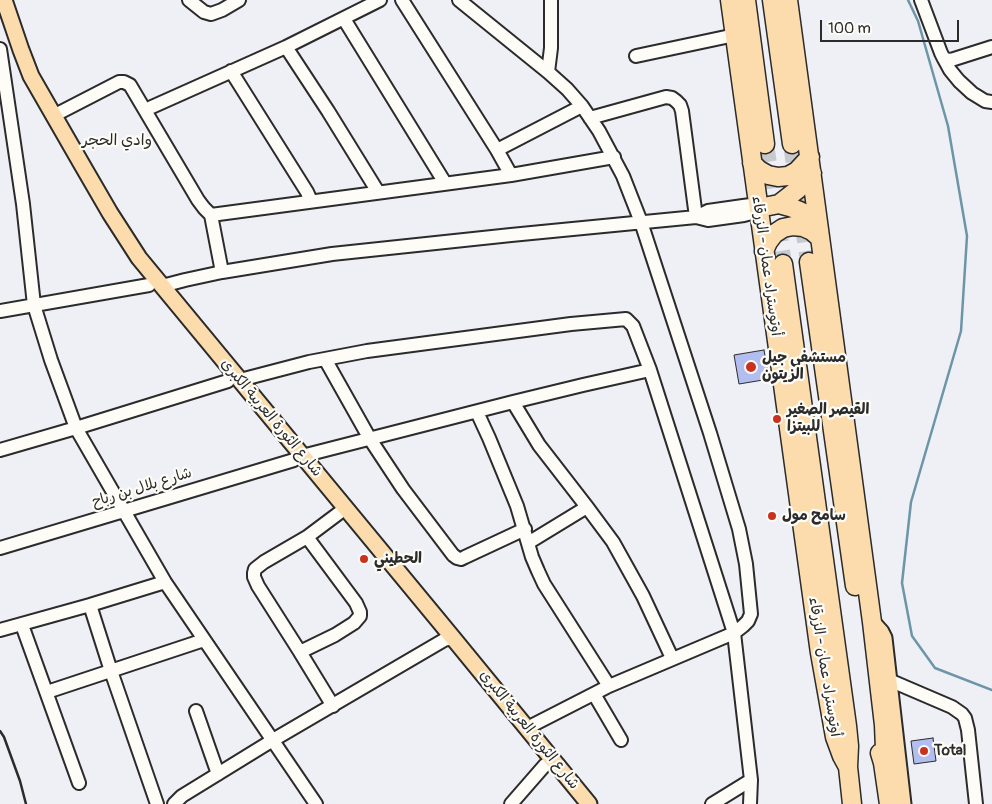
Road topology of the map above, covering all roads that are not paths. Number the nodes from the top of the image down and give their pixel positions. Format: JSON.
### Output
{"nodes":[{"id":1,"x":4,"y":0,"type":"edge"},
{"id":2,"x":189,"y":0,"type":"edge"},
{"id":3,"x":239,"y":0,"type":"edge"},
{"id":4,"x":380,"y":0,"type":"edge"},
{"id":5,"x":402,"y":0,"type":"edge"},
{"id":6,"x":459,"y":0,"type":"edge"},
{"id":7,"x":551,"y":0,"type":"edge"},
{"id":8,"x":730,"y":0,"type":"edge"},
{"id":9,"x":746,"y":0,"type":"edge"},
{"id":10,"x":772,"y":0,"type":"edge"},
{"id":11,"x":788,"y":0,"type":"edge"},
{"id":12,"x":921,"y":0,"type":"edge"},
{"id":13,"x":0,"y":18,"type":"edge"},
{"id":14,"x":344,"y":19,"type":"junction"},
{"id":15,"x":735,"y":35,"type":"junction"},
{"id":16,"x":286,"y":47,"type":"junction"},
{"id":17,"x":992,"y":47,"type":"edge"},
{"id":18,"x":0,"y":49,"type":"edge"},
{"id":19,"x":636,"y":56,"type":"dead end"},
{"id":20,"x":944,"y":58,"type":"junction"},
{"id":21,"x":1,"y":71,"type":"edge"},
{"id":22,"x":231,"y":71,"type":"junction"},
{"id":23,"x":548,"y":72,"type":"junction"},
{"id":24,"x":992,"y":102,"type":"edge"},
{"id":25,"x":582,"y":106,"type":"junction"},
{"id":26,"x":145,"y":110,"type":"junction"},
{"id":27,"x":53,"y":116,"type":"junction"},
{"id":28,"x":590,"y":118,"type":"junction"},
{"id":29,"x":765,"y":144,"type":"tunnel mouth"},
{"id":30,"x":792,"y":144,"type":"tunnel mouth"},
{"id":31,"x":497,"y":150,"type":"junction"},
{"id":32,"x":614,"y":157,"type":"junction"},
{"id":33,"x":752,"y":163,"type":"junction"},
{"id":34,"x":811,"y":165,"type":"junction"},
{"id":35,"x":511,"y":175,"type":"junction"},
{"id":36,"x":445,"y":183,"type":"junction"},
{"id":37,"x":378,"y":192,"type":"junction"},
{"id":38,"x":311,"y":201,"type":"junction"},
{"id":39,"x":779,"y":204,"type":"junction"},
{"id":40,"x":759,"y":208,"type":"junction"},
{"id":41,"x":211,"y":215,"type":"junction"},
{"id":42,"x":696,"y":217,"type":"junction"},
{"id":43,"x":641,"y":222,"type":"junction"},
{"id":44,"x":819,"y":230,"type":"junction"},
{"id":45,"x":764,"y":251,"type":"junction"},
{"id":46,"x":809,"y":262,"type":"tunnel mouth"},
{"id":47,"x":783,"y":264,"type":"tunnel mouth"},
{"id":48,"x":222,"y":272,"type":"junction"},
{"id":49,"x":155,"y":285,"type":"junction"},
{"id":50,"x":34,"y":305,"type":"junction"},
{"id":51,"x":0,"y":311,"type":"edge"},
{"id":52,"x":325,"y":359,"type":"junction"},
{"id":53,"x":650,"y":370,"type":"junction"},
{"id":54,"x":234,"y":381,"type":"junction"},
{"id":55,"x":513,"y":402,"type":"junction"},
{"id":56,"x":477,"y":412,"type":"junction"},
{"id":57,"x":76,"y":428,"type":"junction"},
{"id":58,"x":370,"y":439,"type":"junction"},
{"id":59,"x":0,"y":450,"type":"edge"},
{"id":60,"x":298,"y":458,"type":"junction"},
{"id":61,"x":587,"y":507,"type":"junction"},
{"id":62,"x":123,"y":511,"type":"junction"},
{"id":63,"x":340,"y":513,"type":"junction"},
{"id":64,"x":525,"y":529,"type":"junction"},
{"id":65,"x":307,"y":537,"type":"junction"},
{"id":66,"x":528,"y":542,"type":"junction"},
{"id":67,"x":0,"y":548,"type":"edge"},
{"id":68,"x":165,"y":582,"type":"junction"},
{"id":69,"x":90,"y":605,"type":"junction"},
{"id":70,"x":872,"y":622,"type":"junction"},
{"id":71,"x":22,"y":625,"type":"junction"},
{"id":72,"x":0,"y":630,"type":"edge"},
{"id":73,"x":734,"y":633,"type":"junction"},
{"id":74,"x":449,"y":639,"type":"junction"},
{"id":75,"x":204,"y":640,"type":"junction"},
{"id":76,"x":300,"y":652,"type":"junction"},
{"id":77,"x":672,"y":658,"type":"junction"},
{"id":78,"x":111,"y":671,"type":"junction"},
{"id":79,"x":889,"y":680,"type":"junction"},
{"id":80,"x":609,"y":686,"type":"junction"},
{"id":81,"x":47,"y":692,"type":"junction"},
{"id":82,"x":594,"y":694,"type":"junction"},
{"id":83,"x":333,"y":706,"type":"junction"},
{"id":84,"x":196,"y":711,"type":"dead end"},
{"id":85,"x":527,"y":728,"type":"junction"},
{"id":86,"x":273,"y":740,"type":"junction"},
{"id":87,"x":621,"y":740,"type":"dead end"},
{"id":88,"x":883,"y":763,"type":"junction"},
{"id":89,"x":545,"y":765,"type":"junction"},
{"id":90,"x":848,"y":767,"type":"junction"},
{"id":91,"x":218,"y":774,"type":"junction"},
{"id":92,"x":751,"y":780,"type":"junction"},
{"id":93,"x":78,"y":783,"type":"dead end"},
{"id":94,"x":158,"y":804,"type":"edge"},
{"id":95,"x":174,"y":804,"type":"edge"},
{"id":96,"x":316,"y":804,"type":"edge"},
{"id":97,"x":511,"y":804,"type":"edge"},
{"id":98,"x":576,"y":804,"type":"edge"},
{"id":99,"x":589,"y":804,"type":"edge"},
{"id":100,"x":712,"y":804,"type":"edge"},
{"id":101,"x":750,"y":804,"type":"edge"},
{"id":102,"x":852,"y":804,"type":"edge"},
{"id":103,"x":889,"y":804,"type":"edge"},
{"id":104,"x":903,"y":804,"type":"edge"},
{"id":105,"x":976,"y":804,"type":"edge"}],
"edges":[{"from":1,"to":27,"type":"main road","name":"شارع الثورة العربية الكبرى"},
{"from":2,"to":3,"type":"street"},
{"from":4,"to":14,"type":"street"},
{"from":5,"to":31,"type":"street"},
{"from":6,"to":23,"type":"street"},
{"from":7,"to":23,"type":"street"},
{"from":8,"to":15,"type":"highway","name":"أوتوستراد عمان - الزرقاء"},
{"from":9,"to":29,"type":"highway"},
{"from":10,"to":30,"type":"highway"},
{"from":11,"to":34,"type":"highway"},
{"from":12,"to":20,"type":"street"},
{"from":13,"to":49,"type":"main road","name":"شارع الثورة العربية الكبرى"},
{"from":14,"to":16,"type":"street"},
{"from":14,"to":36,"type":"street"},
{"from":15,"to":19,"type":"street"},
{"from":15,"to":33,"type":"highway","name":"أوتوستراد عمان - الزرقاء"},
{"from":16,"to":22,"type":"street"},
{"from":16,"to":37,"type":"street"},
{"from":17,"to":20,"type":"street"},
{"from":18,"to":21,"type":"street"},
{"from":20,"to":24,"type":"street"},
{"from":21,"to":50,"type":"street"},
{"from":22,"to":26,"type":"street"},
{"from":22,"to":38,"type":"street"},
{"from":23,"to":25,"type":"street"},
{"from":25,"to":28,"type":"street"},
{"from":25,"to":31,"type":"street"},
{"from":26,"to":27,"type":"street"},
{"from":26,"to":41,"type":"street"},
{"from":27,"to":49,"type":"main road","name":"شارع الثورة العربية الكبرى"},
{"from":28,"to":32,"type":"street"},
{"from":28,"to":42,"type":"street"},
{"from":31,"to":35,"type":"street"},
{"from":32,"to":35,"type":"street"},
{"from":32,"to":43,"type":"street"},
{"from":33,"to":34,"type":"highway"},
{"from":33,"to":40,"type":"highway","name":"أوتوستراد عمان - الزرقاء"},
{"from":34,"to":39,"type":"highway"},
{"from":34,"to":44,"type":"highway"},
{"from":35,"to":36,"type":"street"},
{"from":36,"to":37,"type":"street"},
{"from":37,"to":38,"type":"street"},
{"from":38,"to":41,"type":"street"},
{"from":39,"to":40,"type":"highway"},
{"from":39,"to":44,"type":"highway"},
{"from":40,"to":42,"type":"street"},
{"from":40,"to":45,"type":"highway","name":"أوتوستراد عمان - الزرقاء"},
{"from":41,"to":48,"type":"street"},
{"from":42,"to":43,"type":"street"},
{"from":43,"to":48,"type":"street"},
{"from":43,"to":73,"type":"street"},
{"from":44,"to":45,"type":"highway"},
{"from":44,"to":70,"type":"highway"},
{"from":45,"to":90,"type":"highway","name":"أوتوستراد عمان - الزرقاء"},
{"from":46,"to":88,"type":"highway"},
{"from":47,"to":90,"type":"highway","name":"أوتوستراد عمان - الزرقاء"},
{"from":48,"to":49,"type":"street"},
{"from":49,"to":50,"type":"street"},
{"from":49,"to":54,"type":"main road","name":"شارع الثورة العربية الكبرى"},
{"from":50,"to":51,"type":"street"},
{"from":50,"to":57,"type":"street"},
{"from":52,"to":53,"type":"street"},
{"from":52,"to":54,"type":"street"},
{"from":52,"to":58,"type":"street"},
{"from":53,"to":55,"type":"street","name":"شارع بلال بن رباح"},
{"from":53,"to":73,"type":"street"},
{"from":54,"to":57,"type":"street"},
{"from":54,"to":60,"type":"main road","name":"شارع الثورة العربية الكبرى"},
{"from":55,"to":56,"type":"street","name":"شارع بلال بن رباح"},
{"from":55,"to":61,"type":"street"},
{"from":56,"to":58,"type":"street","name":"شارع بلال بن رباح"},
{"from":56,"to":64,"type":"street"},
{"from":57,"to":59,"type":"street"},
{"from":57,"to":62,"type":"street"},
{"from":58,"to":60,"type":"street","name":"شارع بلال بن رباح"},
{"from":58,"to":64,"type":"street"},
{"from":60,"to":62,"type":"street","name":"شارع بلال بن رباح"},
{"from":60,"to":63,"type":"main road","name":"شارع الثورة العربية الكبرى"},
{"from":60,"to":74,"type":"main road","name":"شارع الثورة العربية الكبرى"},
{"from":61,"to":66,"type":"street"},
{"from":61,"to":77,"type":"street"},
{"from":62,"to":67,"type":"street","name":"شارع بلال بن رباح"},
{"from":62,"to":68,"type":"street"},
{"from":63,"to":65,"type":"street"},
{"from":63,"to":74,"type":"main road","name":"شارع الثورة العربية الكبرى"},
{"from":64,"to":66,"type":"street"},
{"from":65,"to":76,"type":"street"},
{"from":65,"to":76,"type":"street"},
{"from":66,"to":80,"type":"street"},
{"from":68,"to":69,"type":"street"},
{"from":68,"to":75,"type":"street"},
{"from":69,"to":71,"type":"street"},
{"from":69,"to":78,"type":"street"},
{"from":70,"to":79,"type":"main road"},
{"from":70,"to":88,"type":"highway"},
{"from":71,"to":72,"type":"street"},
{"from":71,"to":81,"type":"street"},
{"from":73,"to":77,"type":"street"},
{"from":73,"to":92,"type":"street"},
{"from":74,"to":83,"type":"street"},
{"from":74,"to":85,"type":"main road","name":"شارع الثورة العربية الكبرى"},
{"from":74,"to":89,"type":"main road","name":"شارع الثورة العربية الكبرى"},
{"from":75,"to":78,"type":"street"},
{"from":75,"to":86,"type":"street"},
{"from":76,"to":83,"type":"street"},
{"from":77,"to":80,"type":"street"},
{"from":78,"to":81,"type":"street"},
{"from":78,"to":94,"type":"street"},
{"from":79,"to":104,"type":"main road"},
{"from":79,"to":105,"type":"street"},
{"from":80,"to":82,"type":"street"},
{"from":81,"to":93,"type":"street"},
{"from":82,"to":85,"type":"street"},
{"from":82,"to":87,"type":"street"},
{"from":83,"to":86,"type":"street"},
{"from":84,"to":91,"type":"street"},
{"from":85,"to":99,"type":"main road","name":"شارع الثورة العربية الكبرى"},
{"from":86,"to":91,"type":"street"},
{"from":86,"to":96,"type":"street"},
{"from":88,"to":103,"type":"highway"},
{"from":89,"to":97,"type":"street"},
{"from":89,"to":98,"type":"main road","name":"شارع الثورة العربية الكبرى"},
{"from":90,"to":102,"type":"highway","name":"أوتوستراد عمان - الزرقاء"},
{"from":91,"to":95,"type":"street"},
{"from":92,"to":100,"type":"street"},
{"from":92,"to":101,"type":"street"}]}
